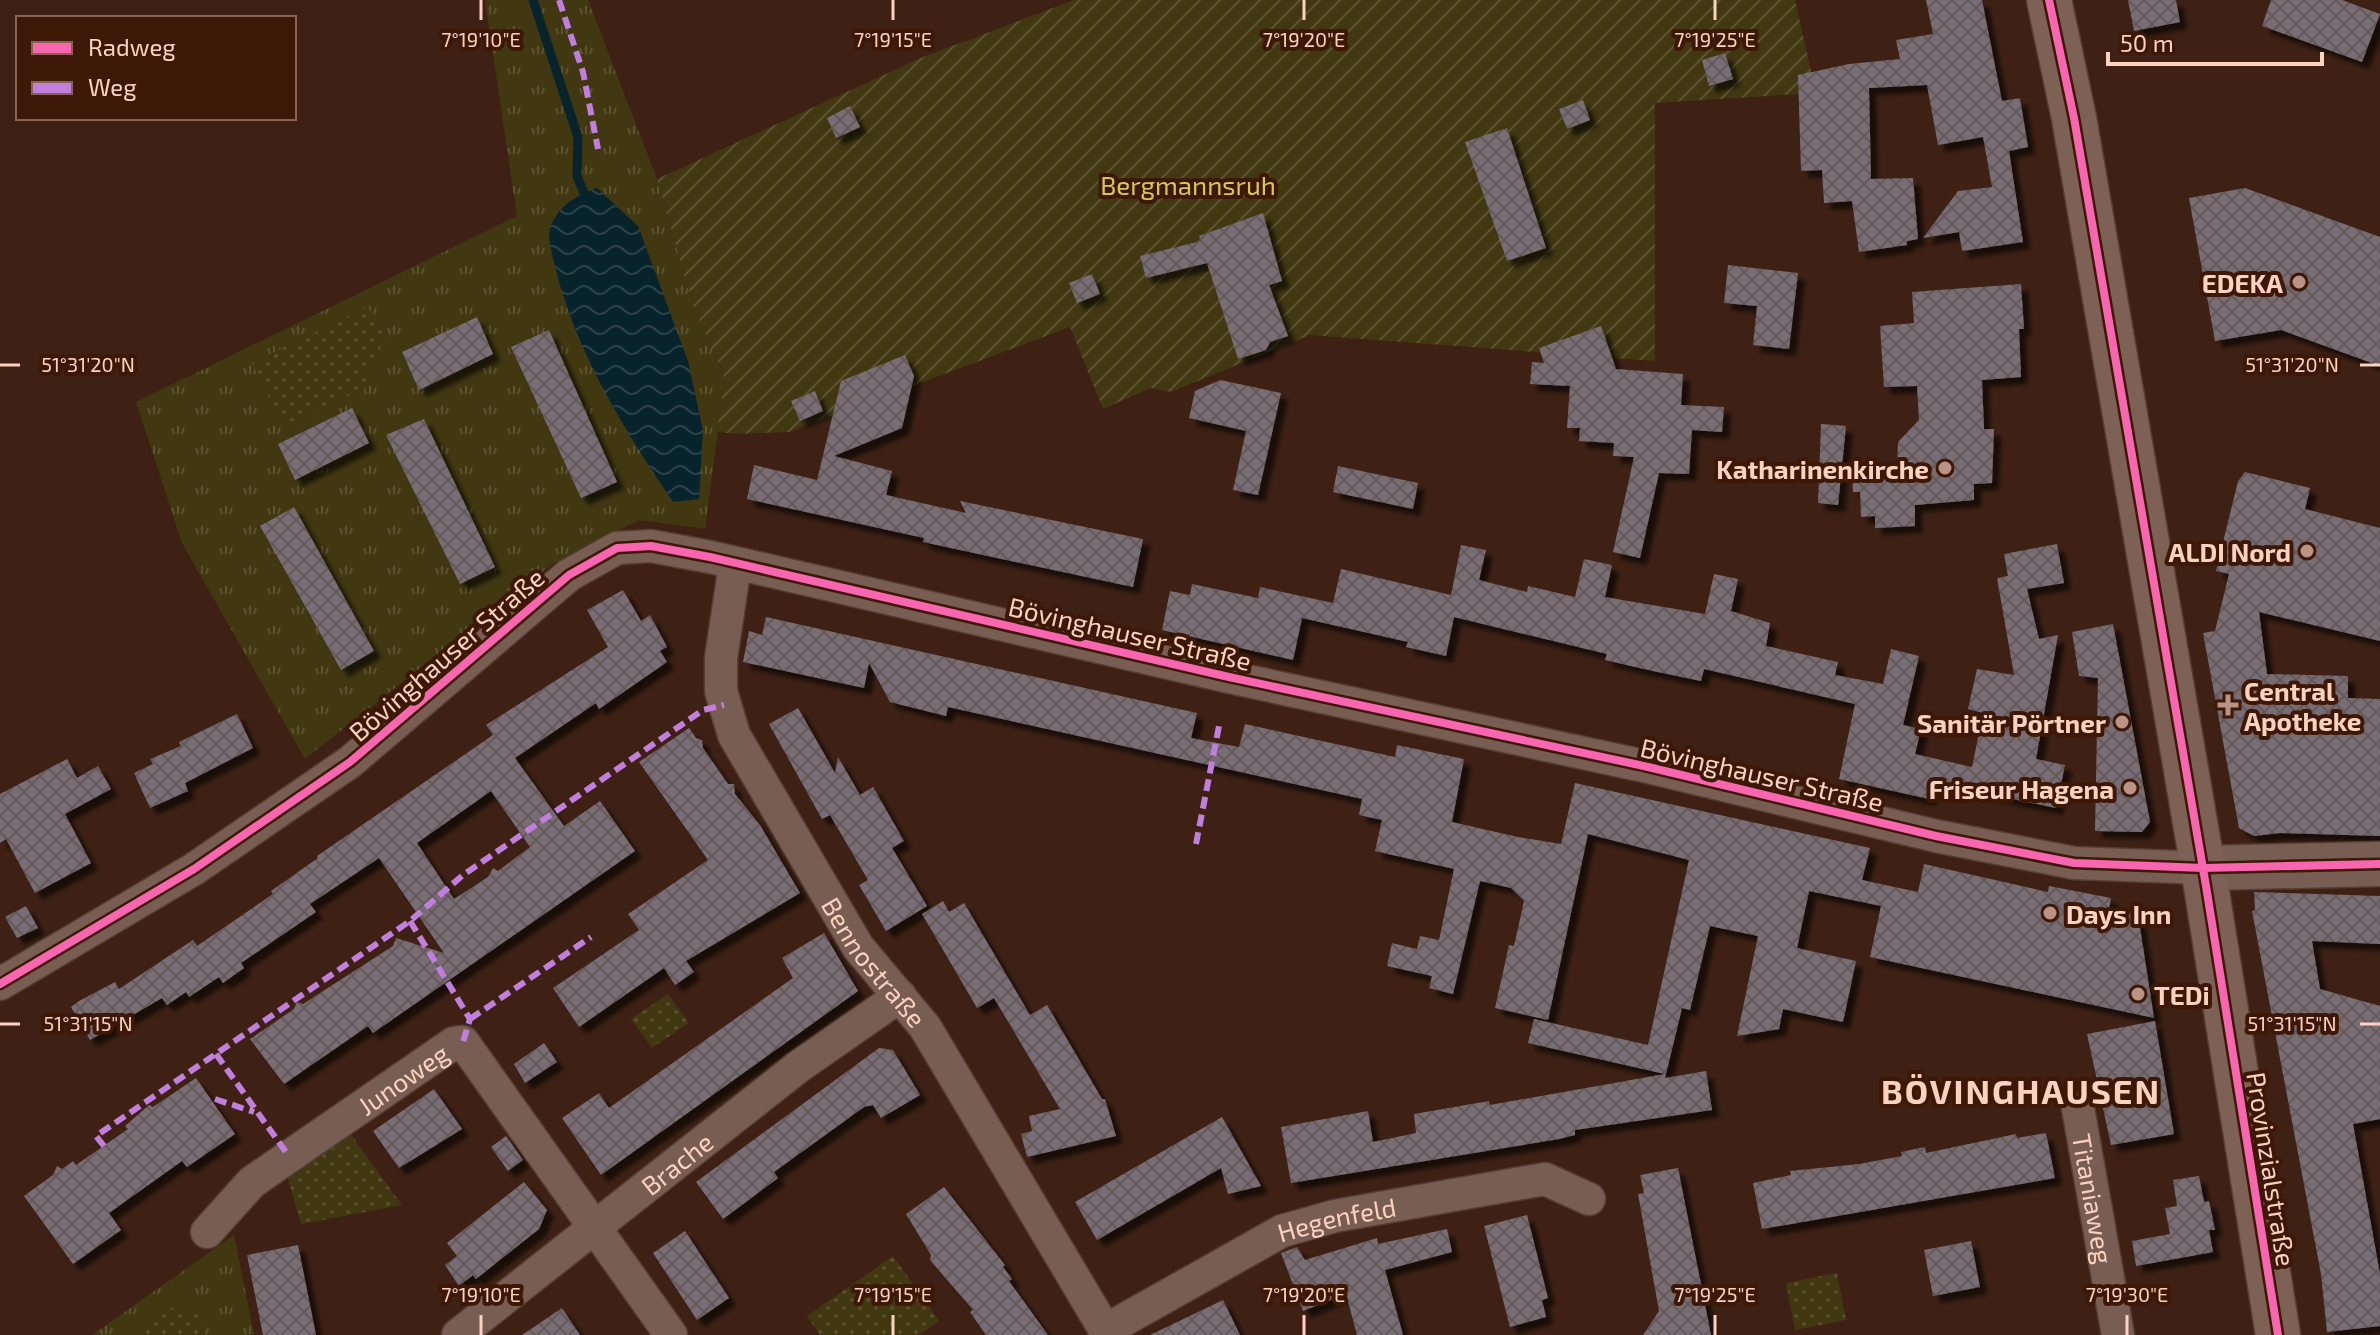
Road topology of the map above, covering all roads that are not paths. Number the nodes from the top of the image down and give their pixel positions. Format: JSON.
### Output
{"nodes":[{"id":1,"x":2049,"y":0,"type":"edge"},
{"id":2,"x":735,"y":565,"type":"junction"},
{"id":3,"x":2380,"y":864,"type":"edge"},
{"id":4,"x":2203,"y":868,"type":"junction"},
{"id":5,"x":0,"y":984,"type":"edge"},
{"id":6,"x":900,"y":996,"type":"junction"},
{"id":7,"x":2078,"y":1108,"type":"dead end"},
{"id":8,"x":1589,"y":1199,"type":"dead end"},
{"id":9,"x":594,"y":1225,"type":"junction"},
{"id":10,"x":207,"y":1232,"type":"dead end"},
{"id":11,"x":1107,"y":1333,"type":"edge"},
{"id":12,"x":458,"y":1335,"type":"edge"},
{"id":13,"x":671,"y":1335,"type":"edge"},
{"id":14,"x":2118,"y":1335,"type":"edge"},
{"id":15,"x":2278,"y":1335,"type":"edge"}],
"edges":[{"from":1,"to":4,"type":"main road","name":"Provinzialstraße"},
{"from":2,"to":4,"type":"street","name":"Bövinghauser Straße"},
{"from":2,"to":5,"type":"street","name":"Bövinghauser Straße"},
{"from":2,"to":6,"type":"street","name":"Bennostraße"},
{"from":3,"to":4,"type":"main road","name":"Bövinghauser Straße"},
{"from":4,"to":15,"type":"main road","name":"Provinzialstraße"},
{"from":6,"to":9,"type":"street","name":"Brache"},
{"from":6,"to":11,"type":"street","name":"Bennostraße"},
{"from":7,"to":14,"type":"street","name":"Titaniaweg"},
{"from":8,"to":11,"type":"street","name":"Hegenfeld"},
{"from":9,"to":10,"type":"street","name":"Junoweg"},
{"from":9,"to":12,"type":"street","name":"Brache"},
{"from":9,"to":13,"type":"street"}]}
